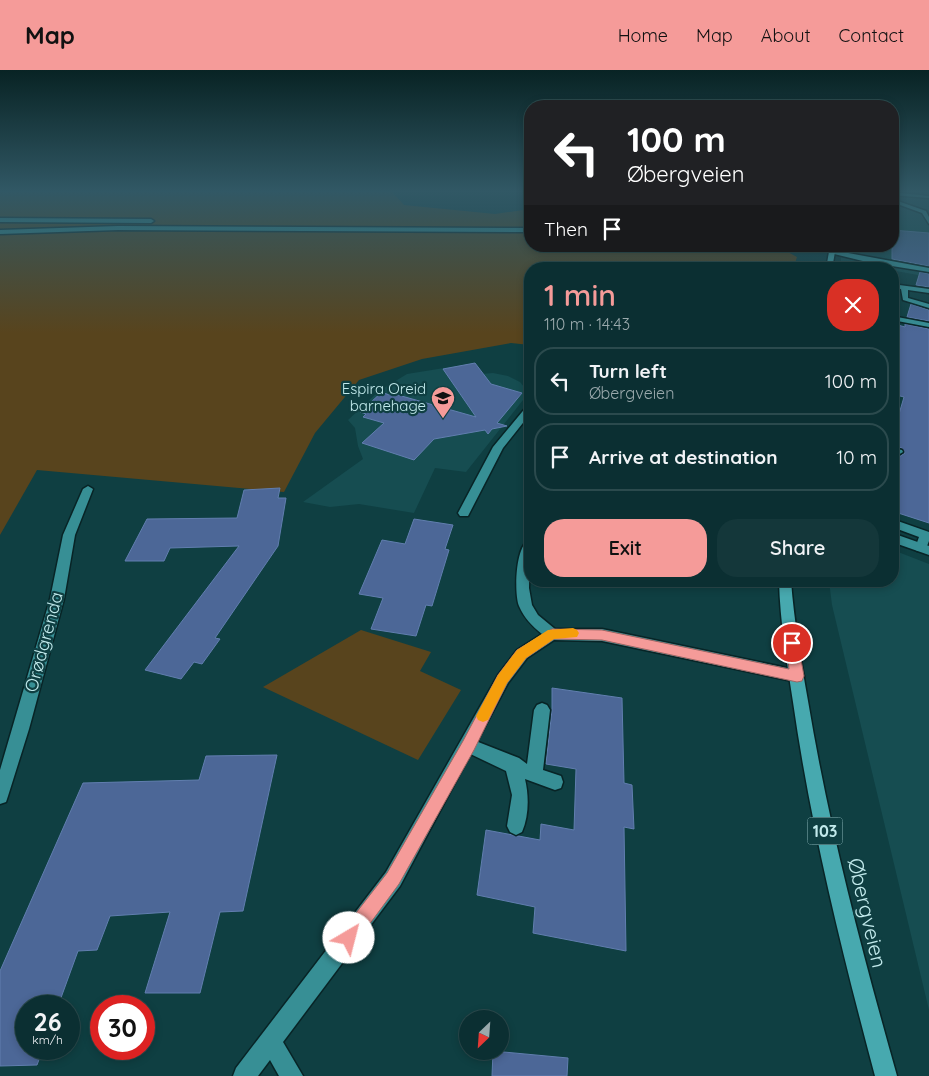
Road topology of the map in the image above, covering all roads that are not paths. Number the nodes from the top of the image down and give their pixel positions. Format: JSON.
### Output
{"nodes":[{"id":1,"x":842,"y":252,"type":"edge"},
{"id":2,"x":879,"y":262,"type":"edge"},
{"id":3,"x":899,"y":265,"type":"edge"},
{"id":4,"x":929,"y":270,"type":"edge"},
{"id":5,"x":899,"y":287,"type":"edge"},
{"id":6,"x":904,"y":288,"type":"junction"},
{"id":7,"x":929,"y":291,"type":"edge"},
{"id":8,"x":929,"y":306,"type":"edge"},
{"id":9,"x":899,"y":319,"type":"edge"},
{"id":10,"x":929,"y":325,"type":"edge"},
{"id":11,"x":524,"y":415,"type":"edge"},
{"id":12,"x":88,"y":489,"type":"dead end"},
{"id":13,"x":464,"y":513,"type":"dead end"},
{"id":14,"x":899,"y":526,"type":"edge"},
{"id":15,"x":899,"y":540,"type":"edge"},
{"id":16,"x":925,"y":550,"type":"edge"},
{"id":17,"x":524,"y":569,"type":"edge"},
{"id":18,"x":786,"y":587,"type":"edge"},
{"id":19,"x":552,"y":634,"type":"junction"},
{"id":20,"x":797,"y":676,"type":"junction"},
{"id":21,"x":542,"y":710,"type":"dead end"},
{"id":22,"x":468,"y":745,"type":"junction"},
{"id":23,"x":513,"y":764,"type":"junction"},
{"id":24,"x":534,"y":775,"type":"junction"},
{"id":25,"x":555,"y":782,"type":"dead end"},
{"id":26,"x":0,"y":796,"type":"edge"},
{"id":27,"x":516,"y":826,"type":"dead end"},
{"id":28,"x":271,"y":1042,"type":"junction"},
{"id":29,"x":244,"y":1076,"type":"edge"},
{"id":30,"x":292,"y":1076,"type":"edge"},
{"id":31,"x":886,"y":1076,"type":"edge"}],
"edges":[{"from":1,"to":2,"type":"street"},
{"from":3,"to":4,"type":"street"},
{"from":5,"to":6,"type":"street"},
{"from":6,"to":7,"type":"street"},
{"from":6,"to":8,"type":"street"},
{"from":9,"to":10,"type":"street"},
{"from":11,"to":13,"type":"street"},
{"from":12,"to":26,"type":"street","name":"Orødgrenda"},
{"from":14,"to":16,"type":"street"},
{"from":15,"to":16,"type":"street"},
{"from":17,"to":19,"type":"street"},
{"from":18,"to":20,"type":"main road","name":"Øbergveien","number":"103"},
{"from":19,"to":20,"type":"street"},
{"from":19,"to":22,"type":"street"},
{"from":20,"to":31,"type":"main road","name":"Øbergveien","number":"103"},
{"from":21,"to":24,"type":"street"},
{"from":22,"to":23,"type":"street"},
{"from":22,"to":28,"type":"street"},
{"from":23,"to":24,"type":"street"},
{"from":23,"to":27,"type":"street"},
{"from":24,"to":25,"type":"street"},
{"from":28,"to":29,"type":"street"},
{"from":28,"to":30,"type":"street"}]}
